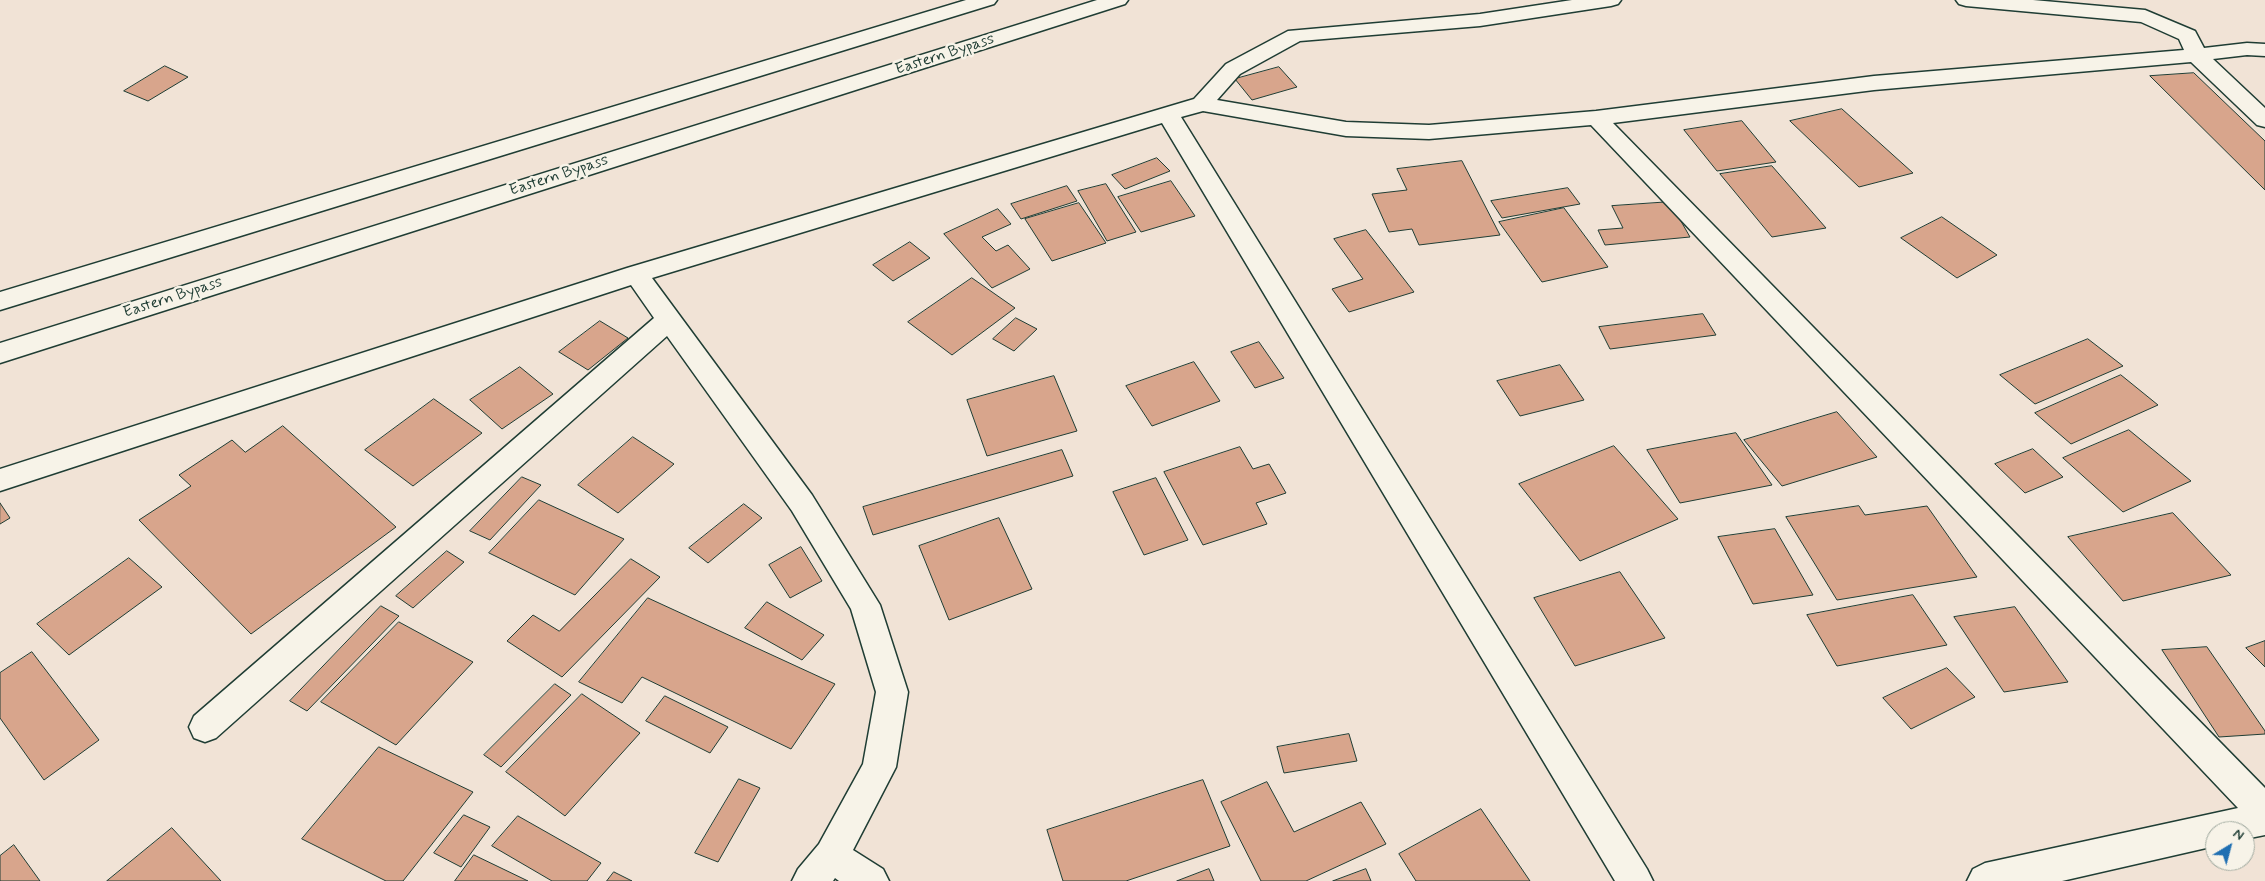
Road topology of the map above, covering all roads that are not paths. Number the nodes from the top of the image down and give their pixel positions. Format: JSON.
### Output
{"nodes":[{"id":1,"x":987,"y":0,"type":"edge"},
{"id":2,"x":1118,"y":0,"type":"edge"},
{"id":3,"x":1611,"y":0,"type":"edge"},
{"id":4,"x":1966,"y":0,"type":"edge"},
{"id":5,"x":2265,"y":50,"type":"edge"},
{"id":6,"x":2196,"y":55,"type":"junction"},
{"id":7,"x":1202,"y":104,"type":"junction"},
{"id":8,"x":1168,"y":114,"type":"junction"},
{"id":9,"x":1596,"y":118,"type":"junction"},
{"id":10,"x":2265,"y":120,"type":"edge"},
{"id":11,"x":636,"y":274,"type":"junction"},
{"id":12,"x":0,"y":300,"type":"edge"},
{"id":13,"x":669,"y":320,"type":"junction"},
{"id":14,"x":0,"y":353,"type":"edge"},
{"id":15,"x":0,"y":480,"type":"edge"},
{"id":16,"x":205,"y":727,"type":"dead end"},
{"id":17,"x":2265,"y":812,"type":"edge"},
{"id":18,"x":2265,"y":818,"type":"edge"},
{"id":19,"x":820,"y":869,"type":"edge"},
{"id":20,"x":871,"y":881,"type":"edge"},
{"id":21,"x":1634,"y":881,"type":"edge"},
{"id":22,"x":1985,"y":881,"type":"edge"}],
"edges":[{"from":1,"to":12,"type":"main road"},
{"from":2,"to":14,"type":"main road","name":"Eastern Bypass"},
{"from":3,"to":7,"type":"main road"},
{"from":4,"to":6,"type":"main road"},
{"from":5,"to":6,"type":"main road"},
{"from":6,"to":9,"type":"main road"},
{"from":6,"to":10,"type":"main road"},
{"from":7,"to":8,"type":"main road"},
{"from":7,"to":9,"type":"main road"},
{"from":8,"to":11,"type":"main road"},
{"from":8,"to":21,"type":"main road"},
{"from":9,"to":17,"type":"main road"},
{"from":11,"to":13,"type":"main road"},
{"from":11,"to":15,"type":"main road"},
{"from":13,"to":16,"type":"main road"},
{"from":13,"to":19,"type":"main road"},
{"from":18,"to":22,"type":"main road"},
{"from":19,"to":20,"type":"main road"}]}
